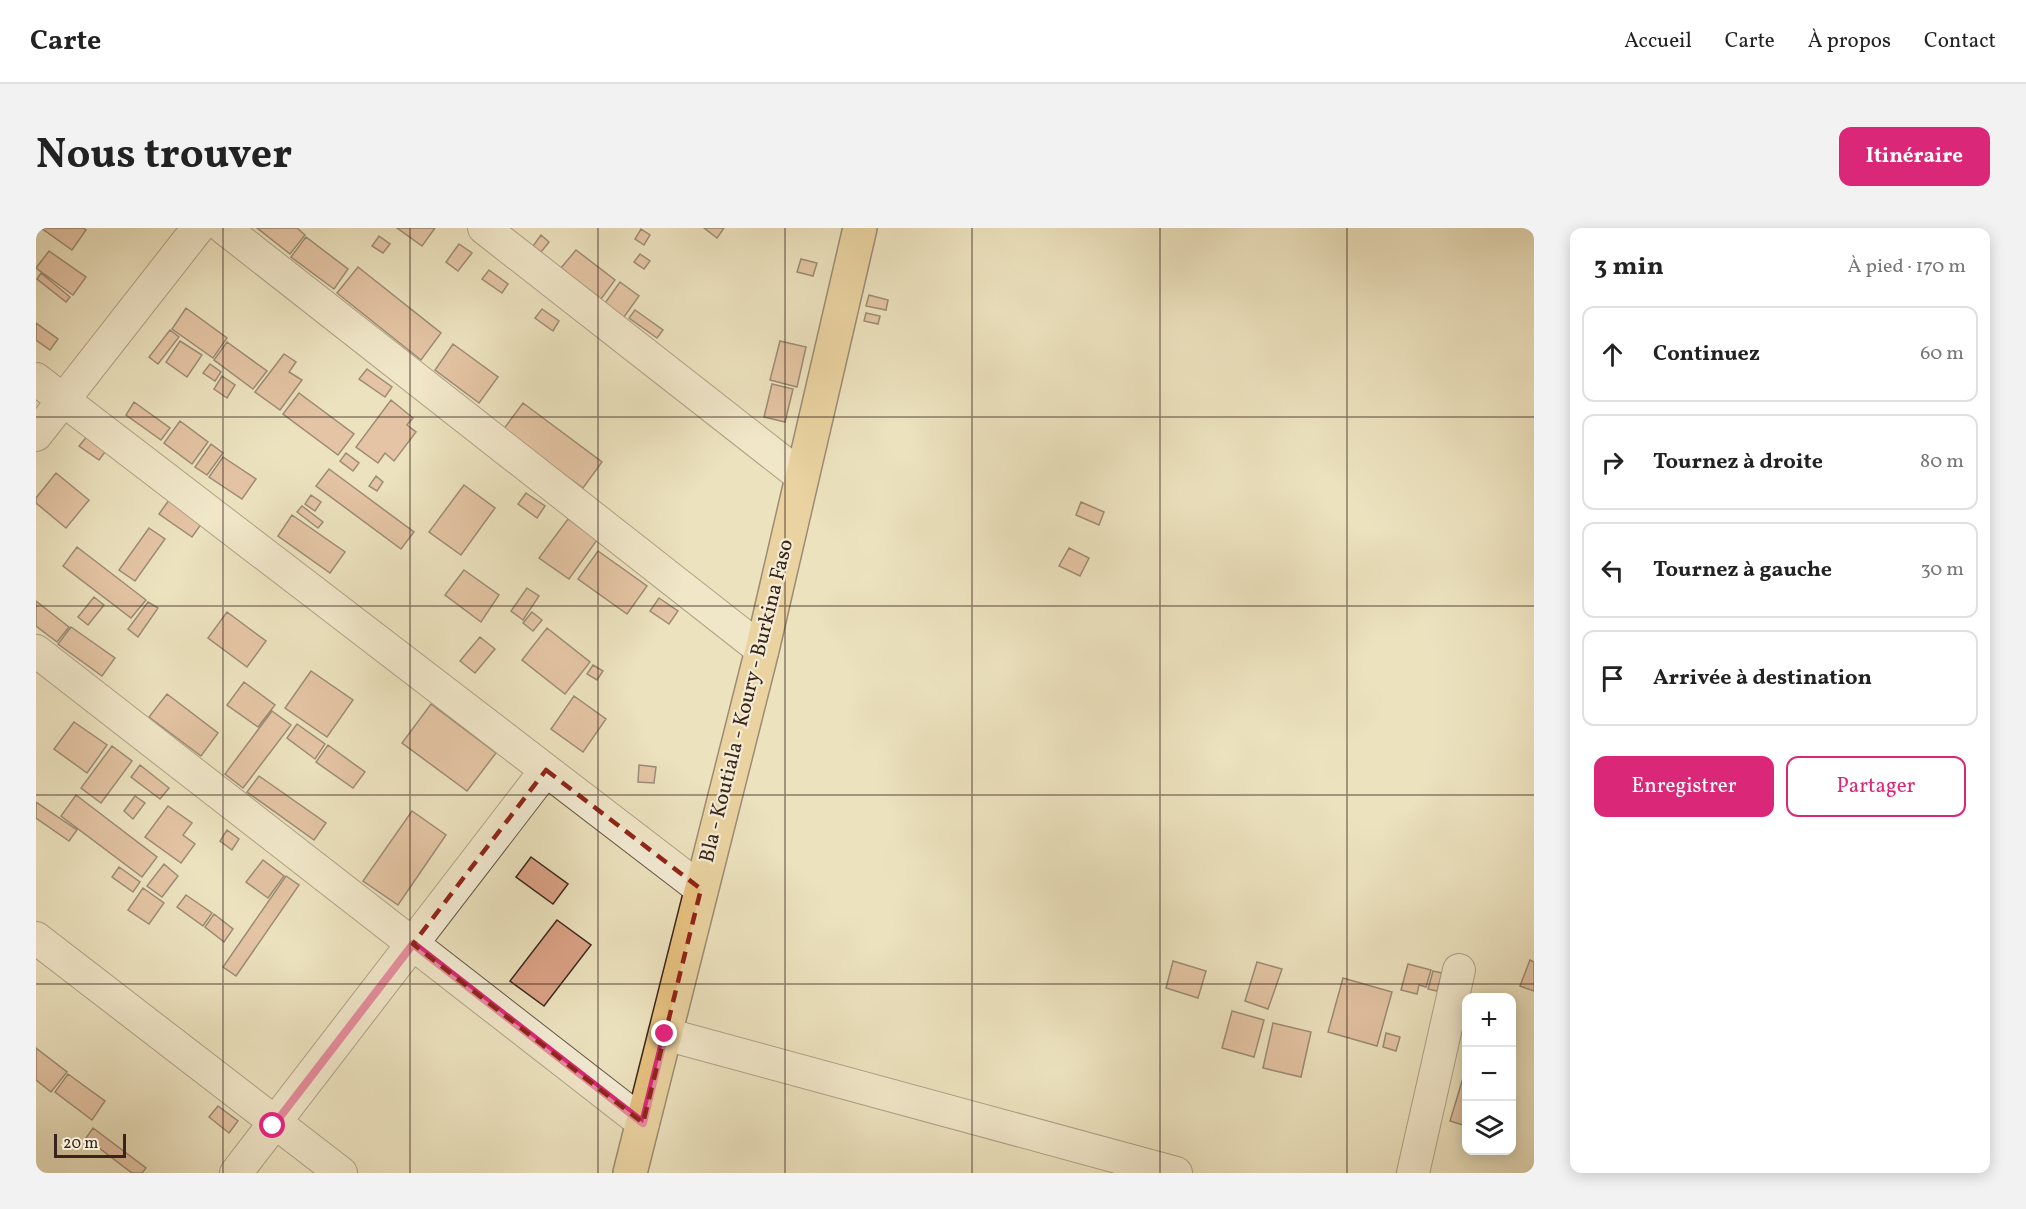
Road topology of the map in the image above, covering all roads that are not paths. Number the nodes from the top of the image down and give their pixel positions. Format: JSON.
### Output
{"nodes":[{"id":1,"x":198,"y":228,"type":"edge"},
{"id":2,"x":224,"y":228,"type":"edge"},
{"id":3,"x":484,"y":228,"type":"edge"},
{"id":4,"x":860,"y":228,"type":"edge"},
{"id":5,"x":36,"y":379,"type":"edge"},
{"id":6,"x":63,"y":400,"type":"junction"},
{"id":7,"x":36,"y":435,"type":"edge"},
{"id":8,"x":801,"y":476,"type":"junction"},
{"id":9,"x":762,"y":650,"type":"junction"},
{"id":10,"x":36,"y":651,"type":"edge"},
{"id":11,"x":546,"y":770,"type":"junction"},
{"id":12,"x":701,"y":889,"type":"junction"},
{"id":13,"x":36,"y":938,"type":"edge"},
{"id":14,"x":413,"y":944,"type":"junction"},
{"id":15,"x":1460,"y":970,"type":"dead end"},
{"id":16,"x":665,"y":1034,"type":"junction"},
{"id":17,"x":275,"y":1123,"type":"junction"},
{"id":18,"x":643,"y":1123,"type":"junction"},
{"id":19,"x":1143,"y":1168,"type":"edge"},
{"id":20,"x":237,"y":1173,"type":"edge"},
{"id":21,"x":341,"y":1173,"type":"edge"},
{"id":22,"x":630,"y":1173,"type":"edge"},
{"id":23,"x":1176,"y":1173,"type":"edge"},
{"id":24,"x":1413,"y":1173,"type":"edge"}],
"edges":[{"from":1,"to":6,"type":"street"},
{"from":2,"to":9,"type":"street"},
{"from":3,"to":8,"type":"street"},
{"from":4,"to":8,"type":"main road","name":"Bla - Koutiala - Koury - Burkina Faso"},
{"from":5,"to":6,"type":"street"},
{"from":6,"to":7,"type":"street"},
{"from":6,"to":11,"type":"street"},
{"from":8,"to":9,"type":"main road","name":"Bla - Koutiala - Koury - Burkina Faso"},
{"from":9,"to":12,"type":"main road","name":"Bla - Koutiala - Koury - Burkina Faso"},
{"from":10,"to":14,"type":"street"},
{"from":11,"to":12,"type":"street"},
{"from":11,"to":14,"type":"street"},
{"from":12,"to":16,"type":"main road","name":"Bla - Koutiala - Koury - Burkina Faso"},
{"from":13,"to":17,"type":"street"},
{"from":14,"to":17,"type":"street"},
{"from":14,"to":18,"type":"street"},
{"from":15,"to":24,"type":"street"},
{"from":16,"to":18,"type":"main road","name":"Bla - Koutiala - Koury - Burkina Faso"},
{"from":16,"to":19,"type":"street"},
{"from":17,"to":20,"type":"street"},
{"from":17,"to":21,"type":"street"},
{"from":18,"to":22,"type":"main road","name":"Bla - Koutiala - Koury - Burkina Faso"},
{"from":19,"to":23,"type":"street"}]}
